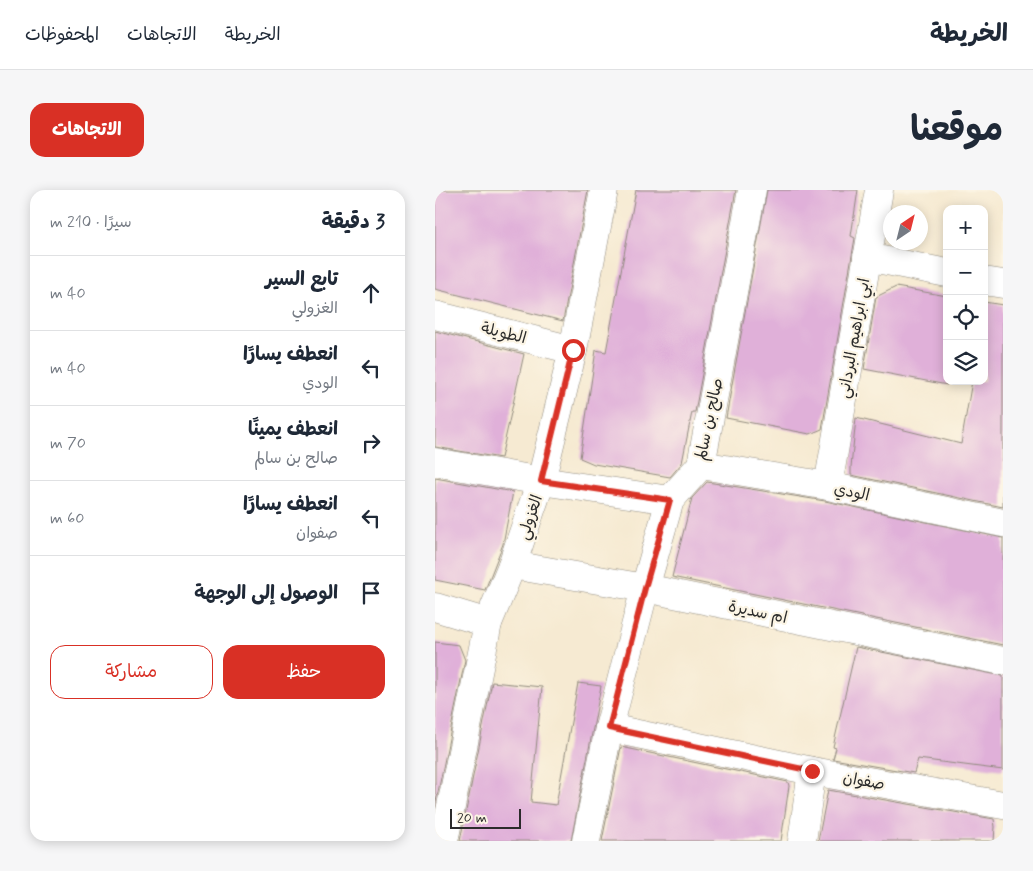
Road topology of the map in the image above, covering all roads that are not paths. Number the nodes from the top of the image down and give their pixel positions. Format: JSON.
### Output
{"nodes":[{"id":1,"x":604,"y":190,"type":"edge"},
{"id":2,"x":752,"y":190,"type":"edge"},
{"id":3,"x":879,"y":190,"type":"edge"},
{"id":4,"x":867,"y":258,"type":"junction"},
{"id":5,"x":943,"y":272,"type":"edge"},
{"id":6,"x":988,"y":282,"type":"edge"},
{"id":7,"x":1003,"y":284,"type":"edge"},
{"id":8,"x":435,"y":315,"type":"edge"},
{"id":9,"x":573,"y":350,"type":"junction"},
{"id":10,"x":435,"y":462,"type":"edge"},
{"id":11,"x":701,"y":465,"type":"junction"},
{"id":12,"x":541,"y":481,"type":"junction"},
{"id":13,"x":828,"y":486,"type":"junction"},
{"id":14,"x":670,"y":500,"type":"junction"},
{"id":15,"x":1003,"y":523,"type":"edge"},
{"id":16,"x":513,"y":565,"type":"junction"},
{"id":17,"x":645,"y":588,"type":"junction"},
{"id":18,"x":435,"y":607,"type":"edge"},
{"id":19,"x":488,"y":623,"type":"junction"},
{"id":20,"x":1003,"y":661,"type":"edge"},
{"id":21,"x":609,"y":728,"type":"junction"},
{"id":22,"x":812,"y":771,"type":"junction"},
{"id":23,"x":1003,"y":805,"type":"edge"},
{"id":24,"x":444,"y":841,"type":"edge"},
{"id":25,"x":586,"y":841,"type":"edge"},
{"id":26,"x":802,"y":841,"type":"edge"}],
"edges":[{"from":1,"to":9,"type":"street","name":"الغزولي"},
{"from":2,"to":11,"type":"street","name":"صالح بن سالم"},
{"from":3,"to":4,"type":"street","name":"ابي ابراهيم البرداني"},
{"from":4,"to":5,"type":"street"},
{"from":4,"to":13,"type":"street","name":"ابي ابراهيم البرداني"},
{"from":6,"to":7,"type":"street"},
{"from":8,"to":9,"type":"street","name":"الطويلة"},
{"from":9,"to":12,"type":"street","name":"الغزولي"},
{"from":10,"to":12,"type":"street"},
{"from":11,"to":13,"type":"street","name":"الودي"},
{"from":11,"to":14,"type":"street","name":"صالح بن سالم"},
{"from":12,"to":14,"type":"street"},
{"from":12,"to":16,"type":"street","name":"الغزولي"},
{"from":13,"to":15,"type":"street","name":"الودي"},
{"from":14,"to":17,"type":"street","name":"صالح بن سالم"},
{"from":16,"to":17,"type":"street","name":"ام سديرة"},
{"from":16,"to":19,"type":"street","name":"الغزولي"},
{"from":17,"to":20,"type":"street","name":"ام سديرة"},
{"from":17,"to":21,"type":"street","name":"صالح بن سالم"},
{"from":18,"to":19,"type":"street"},
{"from":19,"to":24,"type":"street","name":"الغزولي"},
{"from":21,"to":22,"type":"street","name":"صفوان"},
{"from":21,"to":25,"type":"street","name":"صالح بن سالم"},
{"from":22,"to":23,"type":"street","name":"صفوان"},
{"from":22,"to":26,"type":"street"}]}
